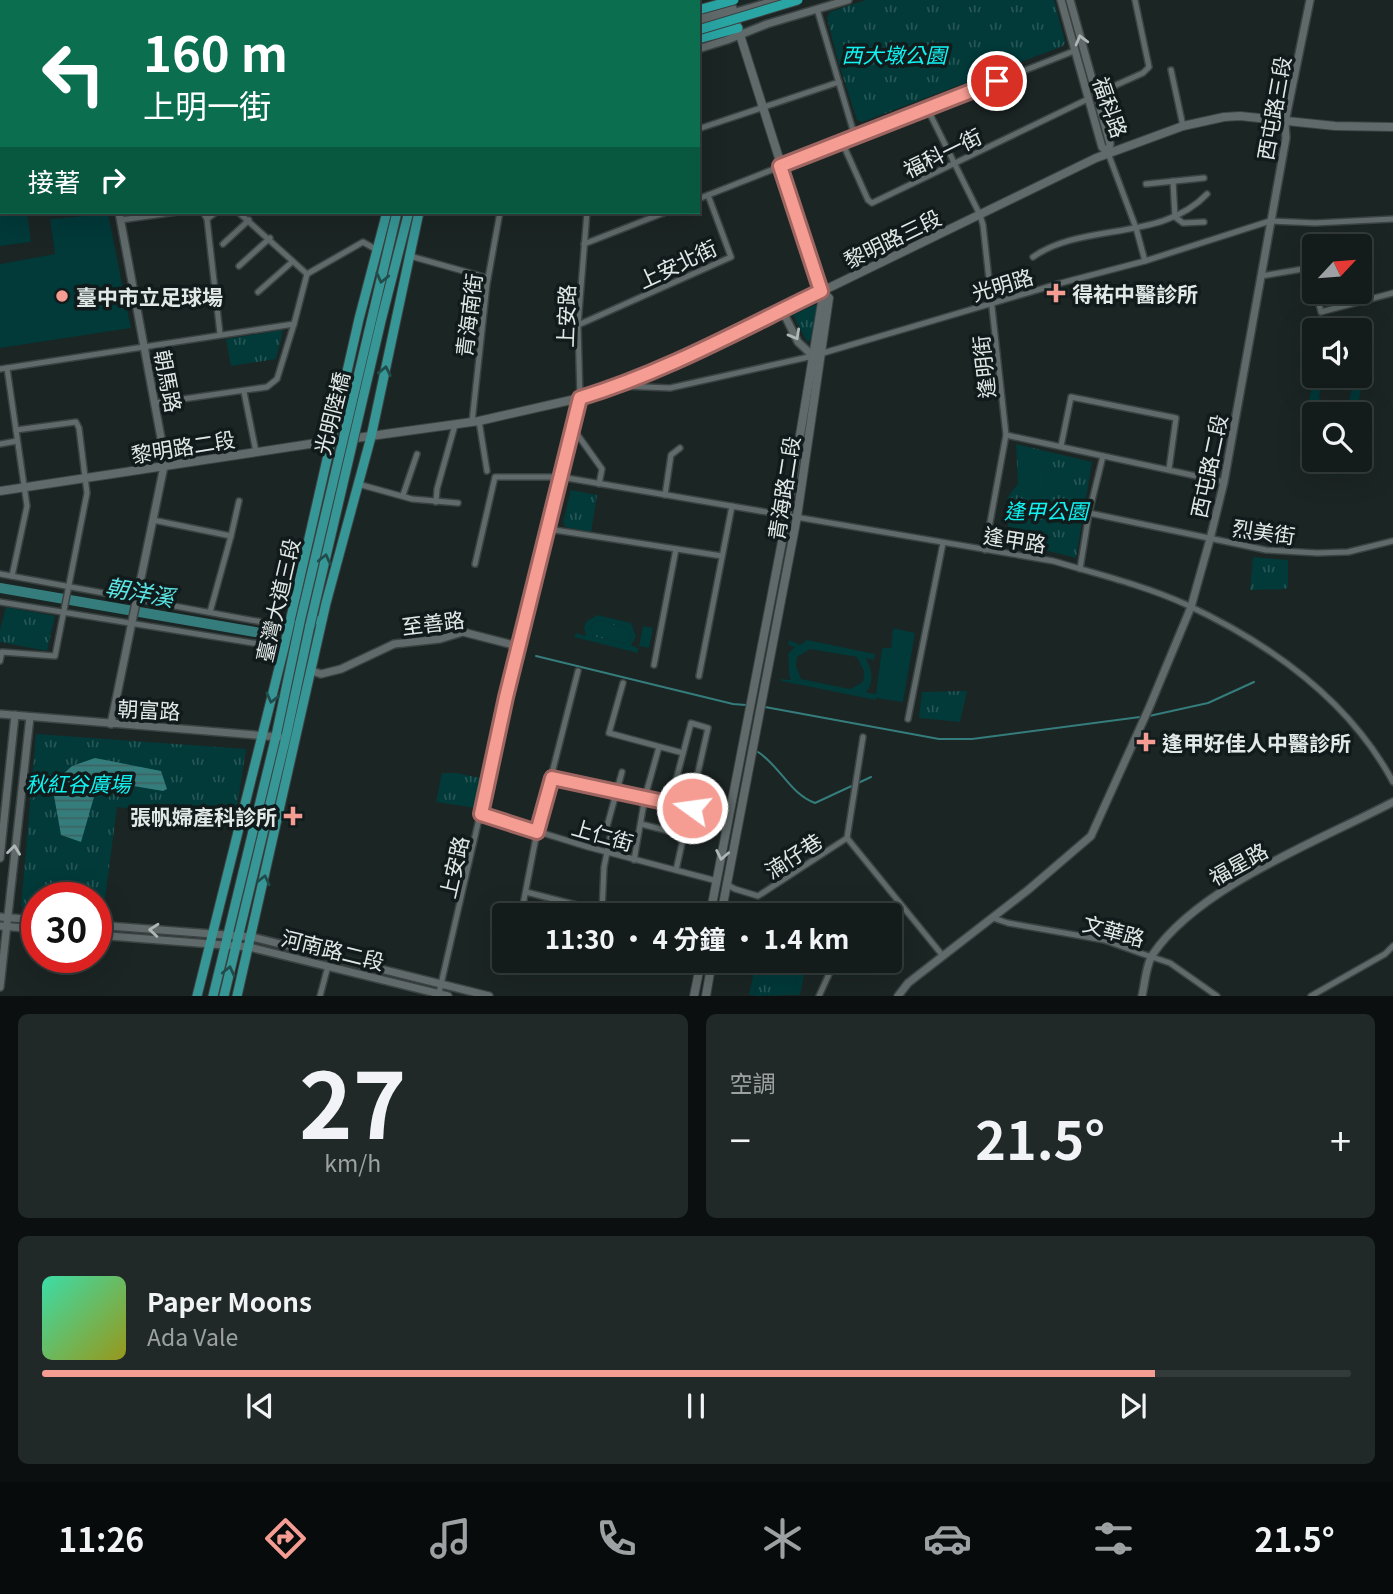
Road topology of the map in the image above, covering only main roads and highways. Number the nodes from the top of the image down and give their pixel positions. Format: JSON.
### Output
{"nodes":[{"id":1,"x":798,"y":0,"type":"edge"},
{"id":2,"x":732,"y":5,"type":"edge"},
{"id":3,"x":700,"y":10,"type":"edge"},
{"id":4,"x":700,"y":29,"type":"edge"},
{"id":5,"x":739,"y":31,"type":"junction"},
{"id":6,"x":700,"y":39,"type":"edge"},
{"id":7,"x":1393,"y":127,"type":"edge"},
{"id":8,"x":386,"y":214,"type":"edge"},
{"id":9,"x":397,"y":214,"type":"edge"},
{"id":10,"x":409,"y":214,"type":"edge"},
{"id":11,"x":420,"y":214,"type":"edge"},
{"id":12,"x":821,"y":291,"type":"junction"},
{"id":13,"x":371,"y":438,"type":"junction"},
{"id":14,"x":333,"y":440,"type":"junction"},
{"id":15,"x":0,"y":491,"type":"edge"},
{"id":16,"x":792,"y":516,"type":"junction"},
{"id":17,"x":326,"y":603,"type":"junction"},
{"id":18,"x":305,"y":624,"type":"junction"},
{"id":19,"x":754,"y":717,"type":"junction"},
{"id":20,"x":712,"y":903,"type":"edge"},
{"id":21,"x":723,"y":903,"type":"edge"},
{"id":22,"x":699,"y":973,"type":"edge"},
{"id":23,"x":710,"y":973,"type":"edge"},
{"id":24,"x":239,"y":994,"type":"edge"},
{"id":25,"x":197,"y":996,"type":"edge"},
{"id":26,"x":213,"y":996,"type":"edge"},
{"id":27,"x":224,"y":996,"type":"edge"},
{"id":28,"x":694,"y":996,"type":"edge"},
{"id":29,"x":706,"y":996,"type":"edge"}],
"edges":[{"from":1,"to":4,"type":"highway","bridge":true},
{"from":2,"to":3,"type":"highway","bridge":true},
{"from":2,"to":5,"type":"main road","name":"青海路二段"},
{"from":5,"to":6,"type":"highway"},
{"from":5,"to":12,"type":"main road","name":"青海路二段"},
{"from":7,"to":12,"type":"main road","name":"黎明路三段"},
{"from":8,"to":14,"type":"main road","name":"臺灣大道三段"},
{"from":9,"to":18,"type":"main road","name":"光明陸橋","one_way":true,"bridge":true},
{"from":18,"to":10,"type":"main road","name":"光明陸橋","one_way":true,"bridge":true},
{"from":13,"to":11,"type":"main road","name":"臺灣大道三段","one_way":true},
{"from":12,"to":13,"type":"main road","name":"黎明路三段"},
{"from":12,"to":16,"type":"main road","name":"青海路二段"},
{"from":12,"to":16,"type":"main road","name":"青海路二段"},
{"from":13,"to":14,"type":"main road","name":"黎明路二段"},
{"from":13,"to":17,"type":"main road","name":"臺灣大道三段"},
{"from":14,"to":15,"type":"main road","name":"黎明路二段"},
{"from":14,"to":25,"type":"main road","name":"臺灣大道三段","one_way":true},
{"from":16,"to":19,"type":"main road","name":"青海路二段"},
{"from":17,"to":18,"type":"main road","name":"臺灣大道三段"},
{"from":24,"to":17,"type":"main road","name":"臺灣大道三段","one_way":true},
{"from":18,"to":26,"type":"main road","name":"臺灣大道三段"},
{"from":27,"to":18,"type":"main road","name":"臺灣大道三段","one_way":true},
{"from":19,"to":20,"type":"main road","one_way":true},
{"from":19,"to":21,"type":"main road"},
{"from":22,"to":28,"type":"main road"},
{"from":23,"to":29,"type":"main road"}]}
